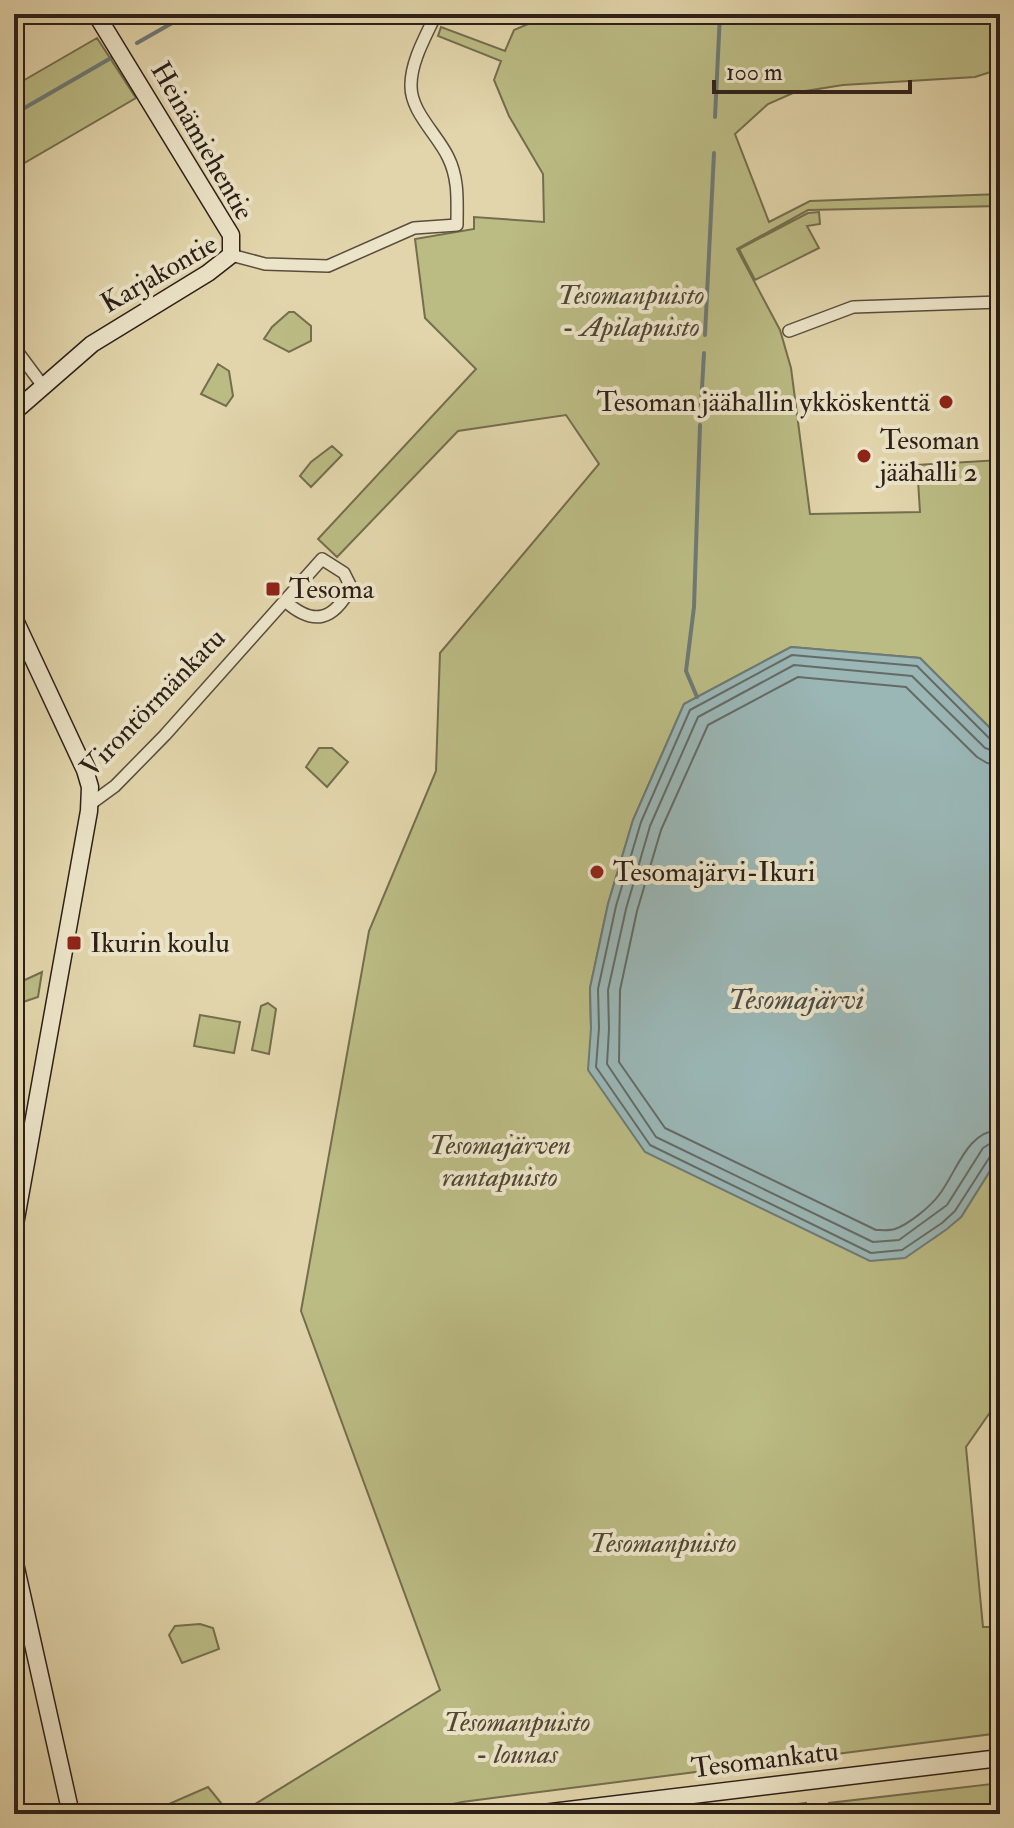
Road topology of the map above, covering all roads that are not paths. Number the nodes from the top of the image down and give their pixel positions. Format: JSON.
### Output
{"nodes":[{"id":1,"x":96,"y":14,"type":"edge"},
{"id":2,"x":436,"y":14,"type":"edge"},
{"id":3,"x":231,"y":255,"type":"junction"},
{"id":4,"x":1000,"y":302,"type":"edge"},
{"id":5,"x":789,"y":331,"type":"dead end"},
{"id":6,"x":14,"y":347,"type":"edge"},
{"id":7,"x":43,"y":386,"type":"junction"},
{"id":8,"x":14,"y":412,"type":"edge"},
{"id":9,"x":285,"y":601,"type":"junction"},
{"id":10,"x":14,"y":618,"type":"edge"},
{"id":11,"x":89,"y":805,"type":"junction"},
{"id":12,"x":14,"y":1230,"type":"edge"},
{"id":13,"x":14,"y":1559,"type":"edge"},
{"id":14,"x":1000,"y":1758,"type":"edge"},
{"id":15,"x":657,"y":1806,"type":"edge"},
{"id":16,"x":71,"y":1814,"type":"edge"},
{"id":17,"x":535,"y":1814,"type":"edge"}],
"edges":[{"from":1,"to":3,"type":"street","name":"Heinämiehentie"},
{"from":2,"to":3,"type":"street","name":"Karjakontie"},
{"from":3,"to":7,"type":"street","name":"Karjakontie"},
{"from":4,"to":5,"type":"street"},
{"from":6,"to":7,"type":"street"},
{"from":7,"to":8,"type":"street","name":"Karjakontie"},
{"from":9,"to":9,"type":"street","name":"Virontörmänkatu"},
{"from":9,"to":11,"type":"street","name":"Virontörmänkatu"},
{"from":10,"to":11,"type":"street"},
{"from":11,"to":12,"type":"street","name":"Virontörmänkatu"},
{"from":13,"to":16,"type":"street"},
{"from":14,"to":15,"type":"street","name":"Tesomankatu"},
{"from":15,"to":17,"type":"street","name":"Tesomankatu"}]}
